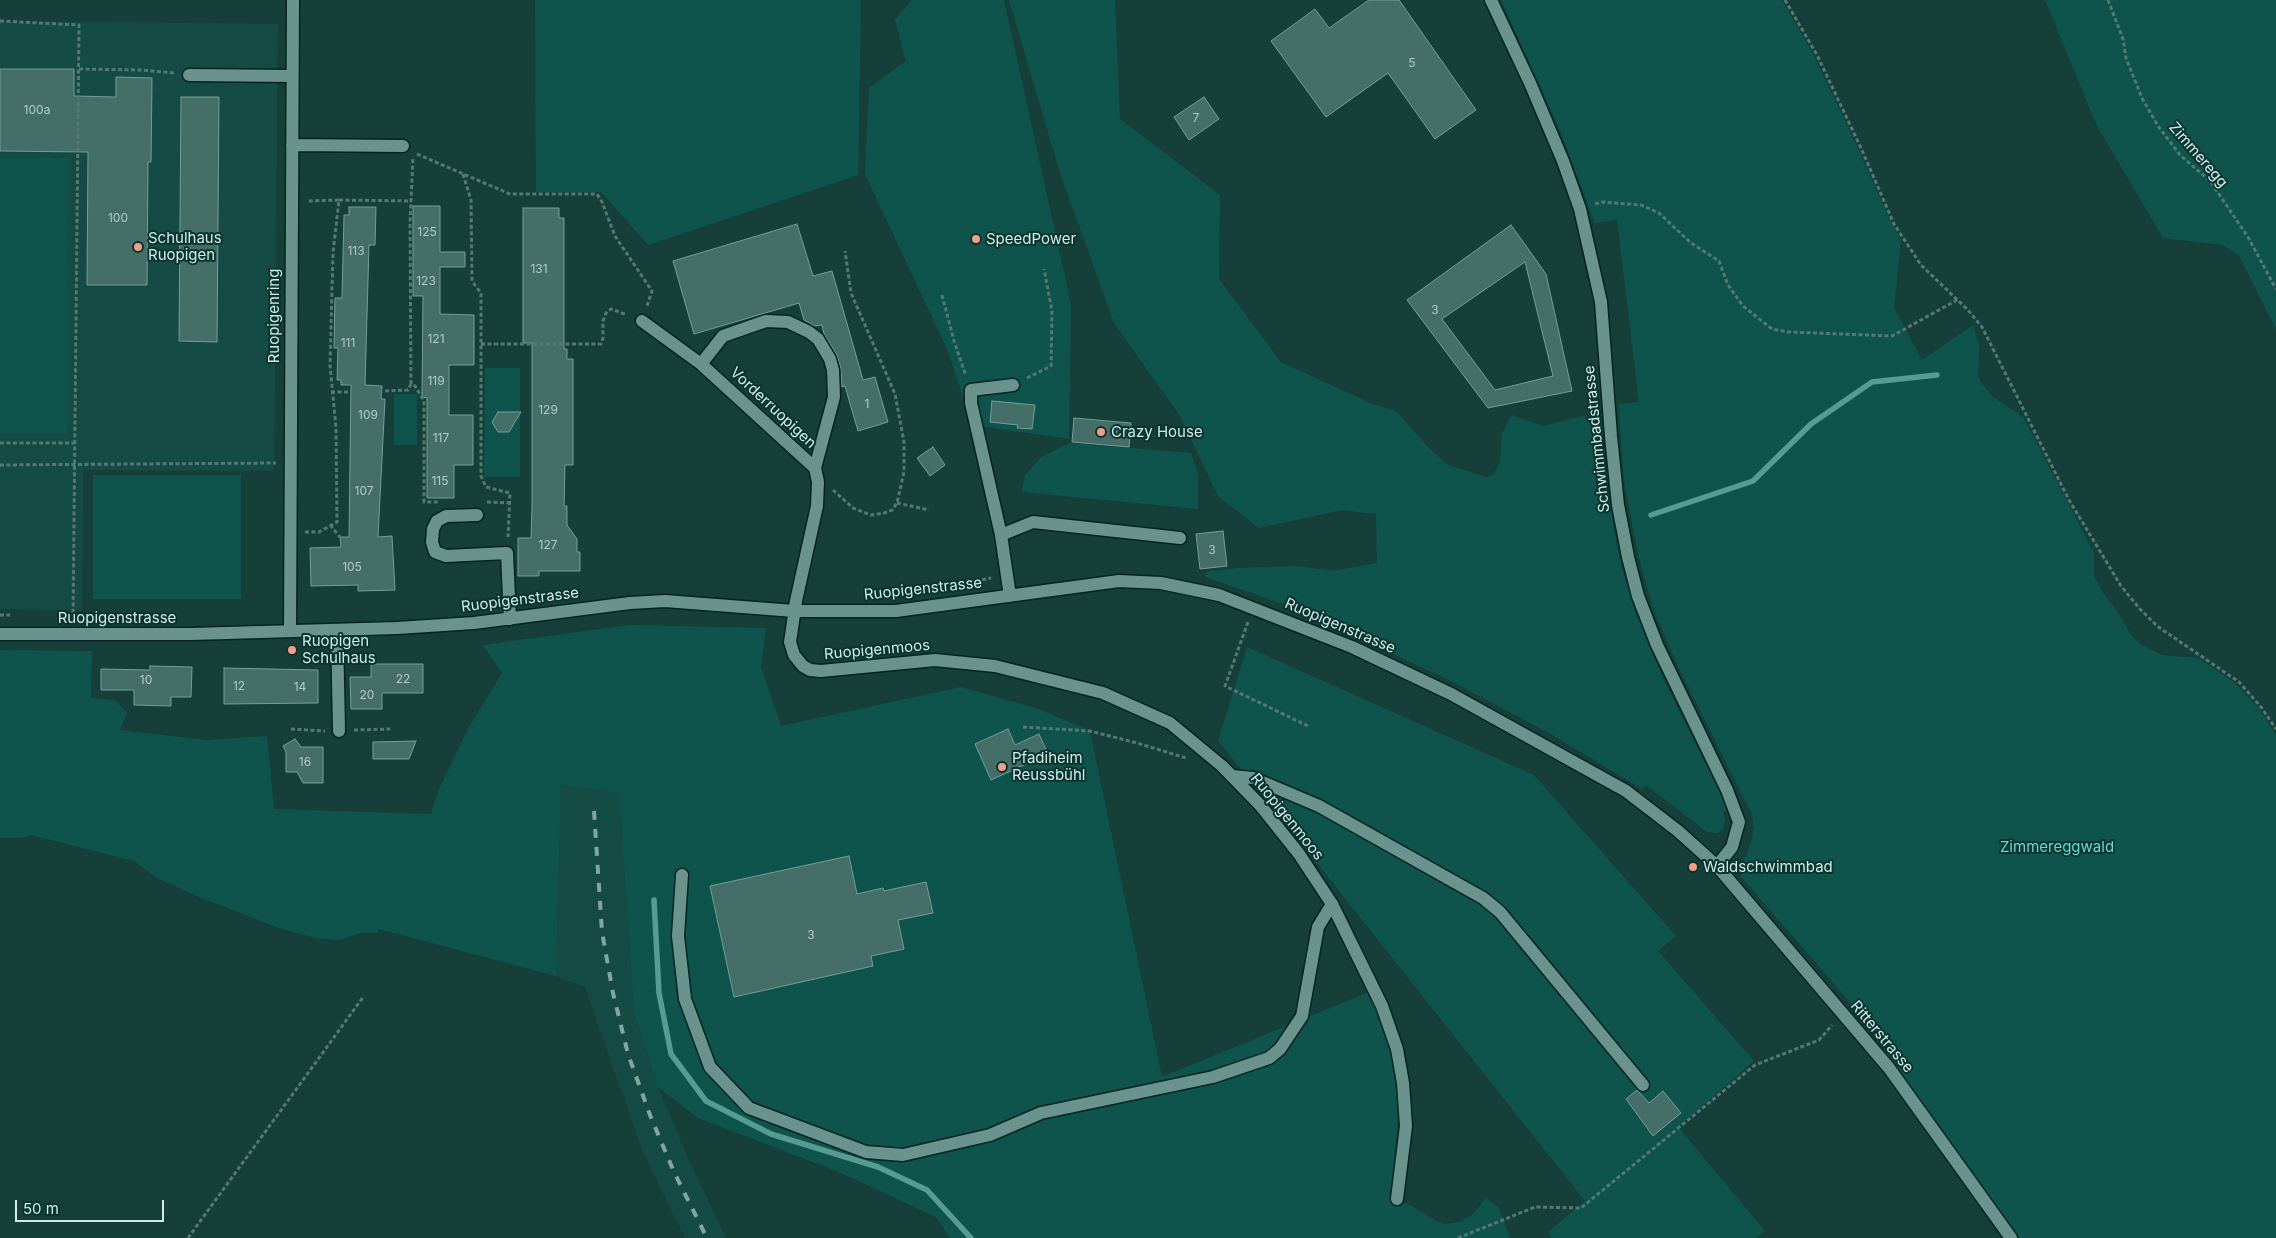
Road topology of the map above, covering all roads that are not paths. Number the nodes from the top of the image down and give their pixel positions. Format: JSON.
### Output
{"nodes":[{"id":1,"x":293,"y":0,"type":"edge"},
{"id":2,"x":1491,"y":0,"type":"edge"},
{"id":3,"x":189,"y":75,"type":"road end"},
{"id":4,"x":292,"y":76,"type":"junction"},
{"id":5,"x":292,"y":145,"type":"junction"},
{"id":6,"x":403,"y":146,"type":"dead end"},
{"id":7,"x":642,"y":321,"type":"road end"},
{"id":8,"x":701,"y":364,"type":"junction"},
{"id":9,"x":1013,"y":385,"type":"road end"},
{"id":10,"x":815,"y":468,"type":"junction"},
{"id":11,"x":479,"y":508,"type":"road end"},
{"id":12,"x":1001,"y":535,"type":"junction"},
{"id":13,"x":1180,"y":538,"type":"dead end"},
{"id":14,"x":1010,"y":596,"type":"junction"},
{"id":15,"x":794,"y":611,"type":"junction"},
{"id":16,"x":510,"y":618,"type":"junction"},
{"id":17,"x":337,"y":630,"type":"junction"},
{"id":18,"x":290,"y":631,"type":"junction"},
{"id":19,"x":0,"y":634,"type":"edge"},
{"id":20,"x":339,"y":731,"type":"dead end"},
{"id":21,"x":1232,"y":776,"type":"junction"},
{"id":22,"x":1717,"y":866,"type":"junction"},
{"id":23,"x":682,"y":875,"type":"dead end"},
{"id":24,"x":1332,"y":904,"type":"junction"},
{"id":25,"x":1644,"y":1084,"type":"dead end"},
{"id":26,"x":1397,"y":1199,"type":"dead end"},
{"id":27,"x":2011,"y":1238,"type":"edge"}],
"edges":[{"from":1,"to":4,"type":"street","name":"Ruopigenring"},
{"from":2,"to":22,"type":"street","name":"Schwimmbadstrasse"},
{"from":3,"to":4,"type":"street"},
{"from":4,"to":5,"type":"street","name":"Ruopigenring"},
{"from":5,"to":6,"type":"street"},
{"from":5,"to":18,"type":"street","name":"Ruopigenring"},
{"from":7,"to":8,"type":"street","name":"Vorderruopigen"},
{"from":8,"to":10,"type":"street","name":"Vorderruopigen"},
{"from":8,"to":10,"type":"street"},
{"from":9,"to":12,"type":"street"},
{"from":10,"to":15,"type":"street","name":"Vorderruopigen"},
{"from":11,"to":16,"type":"street"},
{"from":12,"to":13,"type":"street"},
{"from":12,"to":14,"type":"street"},
{"from":14,"to":15,"type":"street","name":"Ruopigenstrasse"},
{"from":14,"to":22,"type":"street","name":"Ruopigenstrasse"},
{"from":15,"to":16,"type":"street","name":"Ruopigenstrasse"},
{"from":15,"to":21,"type":"street","name":"Ruopigenmoos"},
{"from":16,"to":17,"type":"street","name":"Ruopigenstrasse"},
{"from":17,"to":18,"type":"street","name":"Ruopigenstrasse"},
{"from":17,"to":20,"type":"street"},
{"from":18,"to":19,"type":"street","name":"Ruopigenstrasse"},
{"from":21,"to":24,"type":"street","name":"Ruopigenmoos"},
{"from":21,"to":25,"type":"street"},
{"from":22,"to":27,"type":"street","name":"Ritterstrasse"},
{"from":23,"to":24,"type":"street"},
{"from":24,"to":26,"type":"street","name":"Ruopigenmoos"}]}
